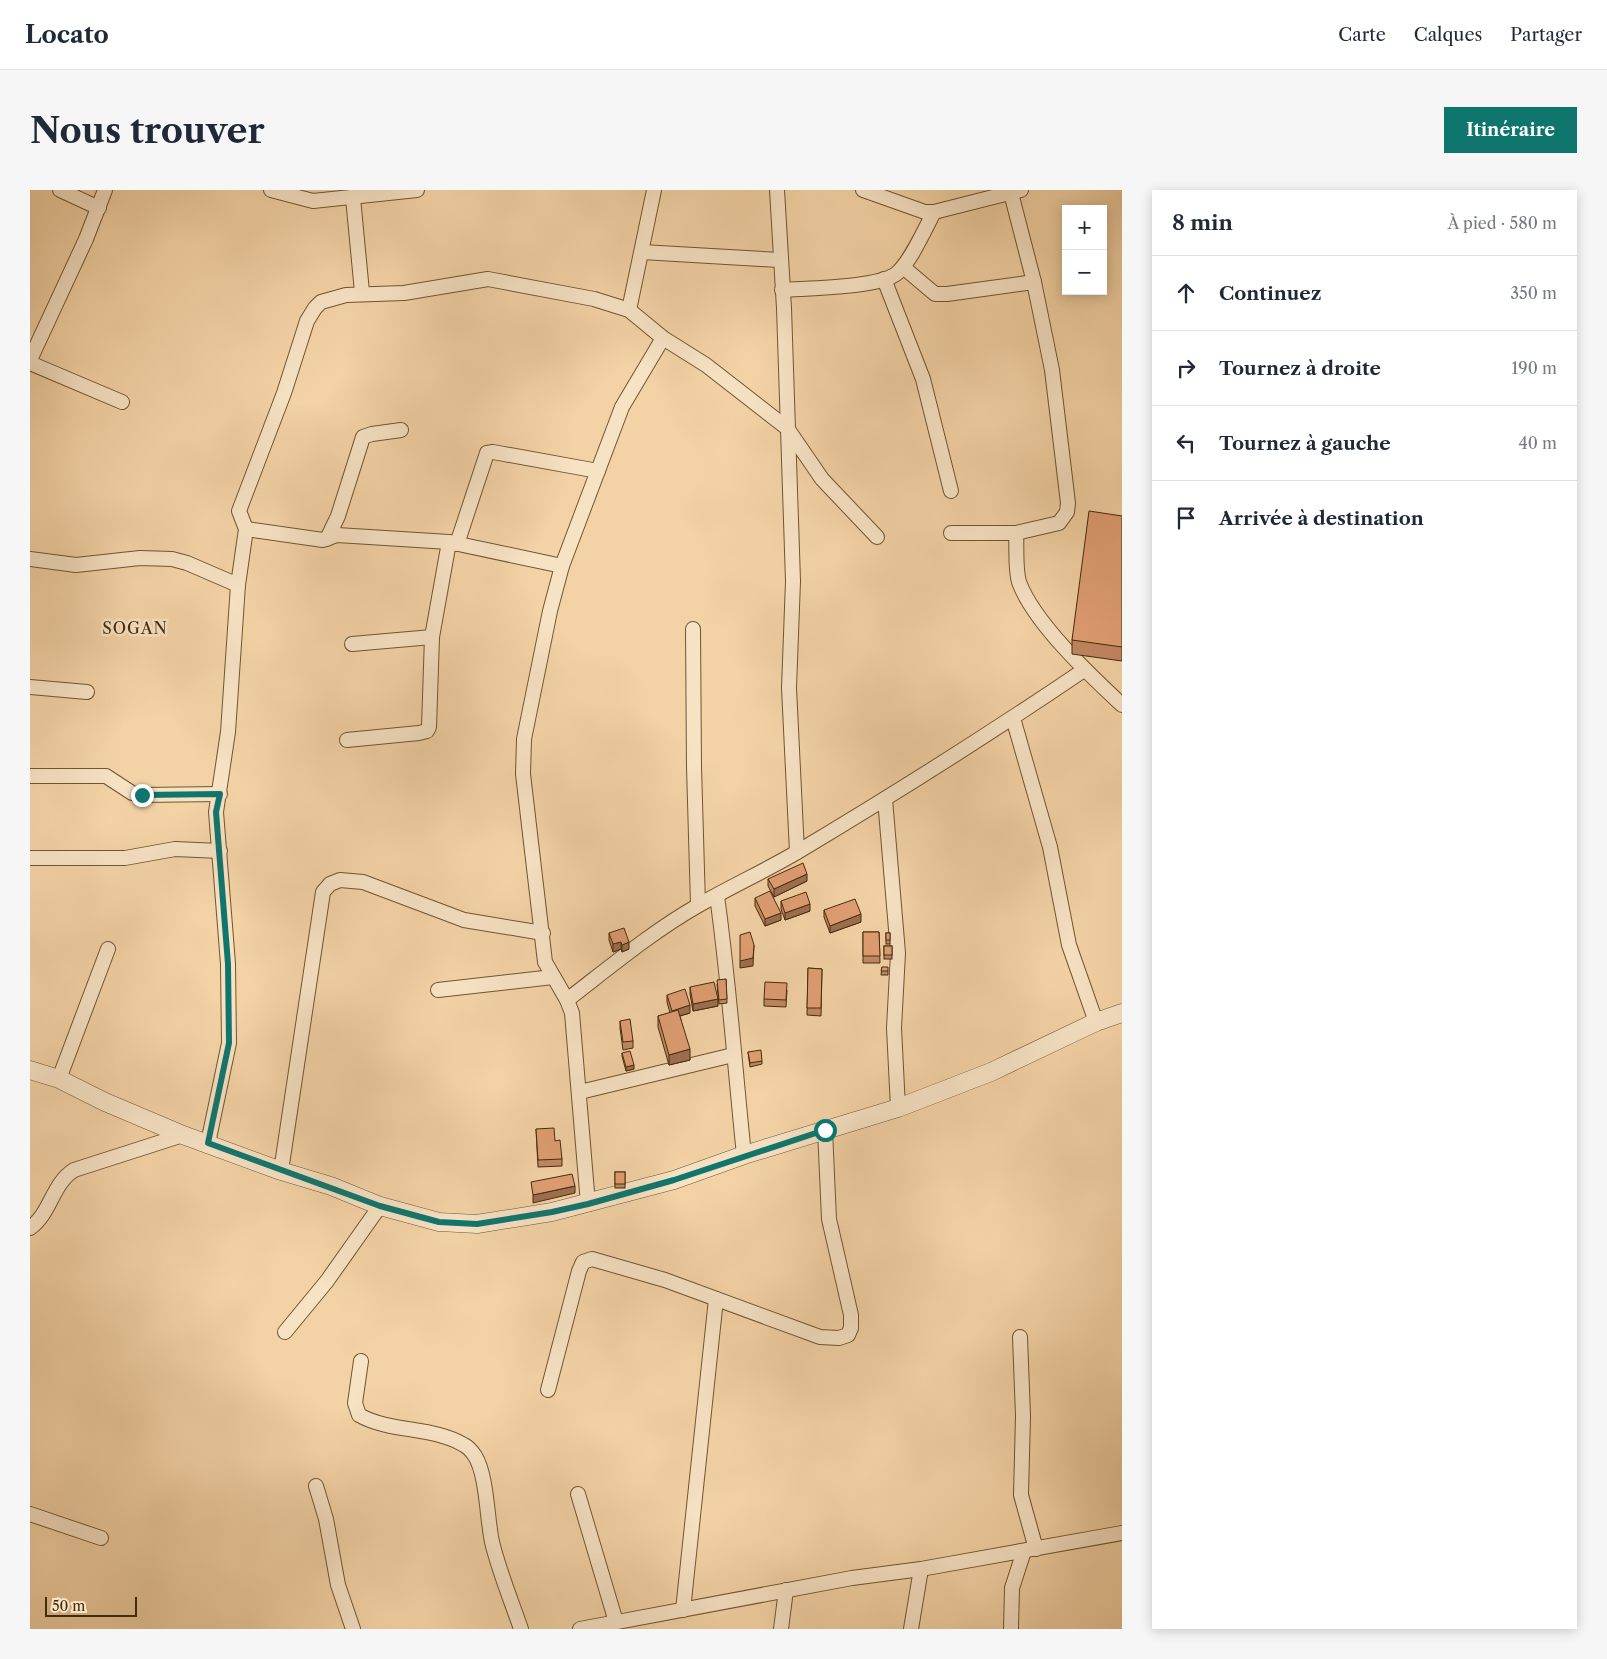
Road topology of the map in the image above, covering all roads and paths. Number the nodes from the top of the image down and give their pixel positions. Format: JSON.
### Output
{"nodes":[{"id":1,"x":60,"y":190,"type":"edge"},
{"id":2,"x":105,"y":190,"type":"edge"},
{"id":3,"x":271,"y":190,"type":"edge"},
{"id":4,"x":417,"y":190,"type":"edge"},
{"id":5,"x":654,"y":190,"type":"edge"},
{"id":6,"x":777,"y":190,"type":"edge"},
{"id":7,"x":864,"y":190,"type":"edge"},
{"id":8,"x":1016,"y":191,"type":"edge"},
{"id":9,"x":354,"y":198,"type":"junction"},
{"id":10,"x":99,"y":208,"type":"junction"},
{"id":11,"x":934,"y":212,"type":"junction"},
{"id":12,"x":642,"y":252,"type":"junction"},
{"id":13,"x":779,"y":260,"type":"junction"},
{"id":14,"x":903,"y":267,"type":"junction"},
{"id":15,"x":884,"y":279,"type":"junction"},
{"id":16,"x":1034,"y":282,"type":"junction"},
{"id":17,"x":782,"y":290,"type":"junction"},
{"id":18,"x":362,"y":292,"type":"junction"},
{"id":19,"x":629,"y":310,"type":"junction"},
{"id":20,"x":663,"y":338,"type":"junction"},
{"id":21,"x":31,"y":356,"type":"edge"},
{"id":22,"x":122,"y":402,"type":"dead end"},
{"id":23,"x":787,"y":428,"type":"junction"},
{"id":24,"x":401,"y":430,"type":"dead end"},
{"id":25,"x":598,"y":471,"type":"junction"},
{"id":26,"x":951,"y":492,"type":"dead end"},
{"id":27,"x":246,"y":529,"type":"junction"},
{"id":28,"x":1016,"y":532,"type":"junction"},
{"id":29,"x":951,"y":533,"type":"dead end"},
{"id":30,"x":877,"y":537,"type":"dead end"},
{"id":31,"x":328,"y":539,"type":"junction"},
{"id":32,"x":453,"y":543,"type":"junction"},
{"id":33,"x":30,"y":559,"type":"edge"},
{"id":34,"x":562,"y":566,"type":"junction"},
{"id":35,"x":238,"y":585,"type":"junction"},
{"id":36,"x":693,"y":630,"type":"dead end"},
{"id":37,"x":432,"y":637,"type":"junction"},
{"id":38,"x":352,"y":644,"type":"dead end"},
{"id":39,"x":1084,"y":670,"type":"junction"},
{"id":40,"x":30,"y":687,"type":"edge"},
{"id":41,"x":87,"y":692,"type":"dead end"},
{"id":42,"x":1122,"y":705,"type":"edge"},
{"id":43,"x":1013,"y":718,"type":"junction"},
{"id":44,"x":347,"y":740,"type":"dead end"},
{"id":45,"x":30,"y":776,"type":"edge"},
{"id":46,"x":220,"y":794,"type":"junction"},
{"id":47,"x":885,"y":799,"type":"junction"},
{"id":48,"x":220,"y":850,"type":"junction"},
{"id":49,"x":797,"y":852,"type":"junction"},
{"id":50,"x":30,"y":858,"type":"edge"},
{"id":51,"x":717,"y":896,"type":"junction"},
{"id":52,"x":698,"y":905,"type":"junction"},
{"id":53,"x":543,"y":932,"type":"junction"},
{"id":54,"x":108,"y":949,"type":"dead end"},
{"id":55,"x":553,"y":977,"type":"junction"},
{"id":56,"x":438,"y":990,"type":"dead end"},
{"id":57,"x":568,"y":1000,"type":"junction"},
{"id":58,"x":1122,"y":1013,"type":"edge"},
{"id":59,"x":1096,"y":1022,"type":"junction"},
{"id":60,"x":733,"y":1055,"type":"junction"},
{"id":61,"x":30,"y":1070,"type":"edge"},
{"id":62,"x":59,"y":1079,"type":"junction"},
{"id":63,"x":580,"y":1092,"type":"junction"},
{"id":64,"x":898,"y":1108,"type":"junction"},
{"id":65,"x":825,"y":1130,"type":"junction"},
{"id":66,"x":184,"y":1135,"type":"junction"},
{"id":67,"x":208,"y":1143,"type":"junction"},
{"id":68,"x":744,"y":1156,"type":"junction"},
{"id":69,"x":281,"y":1171,"type":"junction"},
{"id":70,"x":588,"y":1204,"type":"junction"},
{"id":71,"x":380,"y":1206,"type":"junction"},
{"id":72,"x":30,"y":1228,"type":"edge"},
{"id":73,"x":716,"y":1299,"type":"junction"},
{"id":74,"x":284,"y":1332,"type":"dead end"},
{"id":75,"x":1020,"y":1338,"type":"dead end"},
{"id":76,"x":361,"y":1361,"type":"dead end"},
{"id":77,"x":548,"y":1390,"type":"dead end"},
{"id":78,"x":316,"y":1486,"type":"dead end"},
{"id":79,"x":578,"y":1494,"type":"dead end"},
{"id":80,"x":30,"y":1514,"type":"edge"},
{"id":81,"x":1122,"y":1533,"type":"edge"},
{"id":82,"x":101,"y":1538,"type":"dead end"},
{"id":83,"x":1030,"y":1550,"type":"junction"},
{"id":84,"x":920,"y":1569,"type":"junction"},
{"id":85,"x":786,"y":1590,"type":"junction"},
{"id":86,"x":683,"y":1610,"type":"junction"},
{"id":87,"x":616,"y":1622,"type":"junction"},
{"id":88,"x":353,"y":1629,"type":"edge"},
{"id":89,"x":521,"y":1629,"type":"edge"},
{"id":90,"x":580,"y":1629,"type":"edge"},
{"id":91,"x":781,"y":1629,"type":"edge"},
{"id":92,"x":911,"y":1629,"type":"edge"},
{"id":93,"x":1011,"y":1629,"type":"edge"}],
"edges":[{"from":1,"to":10,"type":"street"},
{"from":2,"to":10,"type":"street"},
{"from":3,"to":9,"type":"street"},
{"from":4,"to":9,"type":"street"},
{"from":5,"to":12,"type":"street"},
{"from":6,"to":13,"type":"street"},
{"from":7,"to":11,"type":"street"},
{"from":8,"to":11,"type":"street"},
{"from":8,"to":16,"type":"street"},
{"from":9,"to":18,"type":"street"},
{"from":10,"to":21,"type":"street"},
{"from":11,"to":14,"type":"street"},
{"from":12,"to":13,"type":"street"},
{"from":12,"to":19,"type":"street"},
{"from":13,"to":17,"type":"street"},
{"from":14,"to":15,"type":"street"},
{"from":14,"to":16,"type":"street"},
{"from":15,"to":17,"type":"street"},
{"from":15,"to":26,"type":"street"},
{"from":16,"to":28,"type":"street"},
{"from":17,"to":23,"type":"street"},
{"from":18,"to":19,"type":"street"},
{"from":18,"to":27,"type":"street"},
{"from":19,"to":20,"type":"street"},
{"from":20,"to":23,"type":"street"},
{"from":20,"to":25,"type":"street"},
{"from":21,"to":22,"type":"street"},
{"from":23,"to":30,"type":"street"},
{"from":23,"to":49,"type":"street"},
{"from":24,"to":31,"type":"street"},
{"from":25,"to":32,"type":"street"},
{"from":25,"to":34,"type":"street"},
{"from":27,"to":31,"type":"street"},
{"from":27,"to":35,"type":"street"},
{"from":28,"to":29,"type":"street"},
{"from":28,"to":39,"type":"street"},
{"from":31,"to":32,"type":"street"},
{"from":32,"to":34,"type":"street"},
{"from":32,"to":37,"type":"street"},
{"from":33,"to":35,"type":"street"},
{"from":34,"to":53,"type":"street"},
{"from":35,"to":46,"type":"street"},
{"from":36,"to":52,"type":"street"},
{"from":37,"to":38,"type":"street"},
{"from":37,"to":44,"type":"street"},
{"from":39,"to":42,"type":"street"},
{"from":39,"to":43,"type":"street"},
{"from":40,"to":41,"type":"street"},
{"from":43,"to":47,"type":"street"},
{"from":43,"to":59,"type":"street"},
{"from":45,"to":46,"type":"street"},
{"from":46,"to":48,"type":"street"},
{"from":47,"to":49,"type":"street"},
{"from":47,"to":64,"type":"street"},
{"from":48,"to":50,"type":"street"},
{"from":48,"to":67,"type":"street"},
{"from":49,"to":51,"type":"street"},
{"from":51,"to":52,"type":"street"},
{"from":51,"to":60,"type":"street"},
{"from":52,"to":57,"type":"street"},
{"from":53,"to":55,"type":"street"},
{"from":53,"to":69,"type":"street"},
{"from":54,"to":62,"type":"street"},
{"from":55,"to":56,"type":"street"},
{"from":55,"to":57,"type":"street"},
{"from":57,"to":63,"type":"street"},
{"from":58,"to":59,"type":"street"},
{"from":59,"to":64,"type":"street"},
{"from":60,"to":63,"type":"street"},
{"from":60,"to":68,"type":"street"},
{"from":61,"to":62,"type":"street"},
{"from":62,"to":66,"type":"street"},
{"from":63,"to":70,"type":"street"},
{"from":64,"to":65,"type":"street"},
{"from":65,"to":68,"type":"street"},
{"from":65,"to":73,"type":"street"},
{"from":66,"to":67,"type":"street"},
{"from":66,"to":72,"type":"street"},
{"from":67,"to":69,"type":"street"},
{"from":68,"to":70,"type":"street"},
{"from":69,"to":71,"type":"street"},
{"from":70,"to":71,"type":"street"},
{"from":71,"to":74,"type":"street"},
{"from":73,"to":77,"type":"street"},
{"from":73,"to":86,"type":"street"},
{"from":75,"to":83,"type":"street"},
{"from":76,"to":89,"type":"street"},
{"from":78,"to":88,"type":"street"},
{"from":79,"to":87,"type":"street"},
{"from":80,"to":82,"type":"street"},
{"from":81,"to":83,"type":"street"},
{"from":83,"to":84,"type":"street"},
{"from":83,"to":93,"type":"street"},
{"from":84,"to":85,"type":"street"},
{"from":84,"to":92,"type":"street"},
{"from":85,"to":86,"type":"street"},
{"from":85,"to":91,"type":"street"},
{"from":86,"to":87,"type":"street"},
{"from":87,"to":90,"type":"street"}]}
